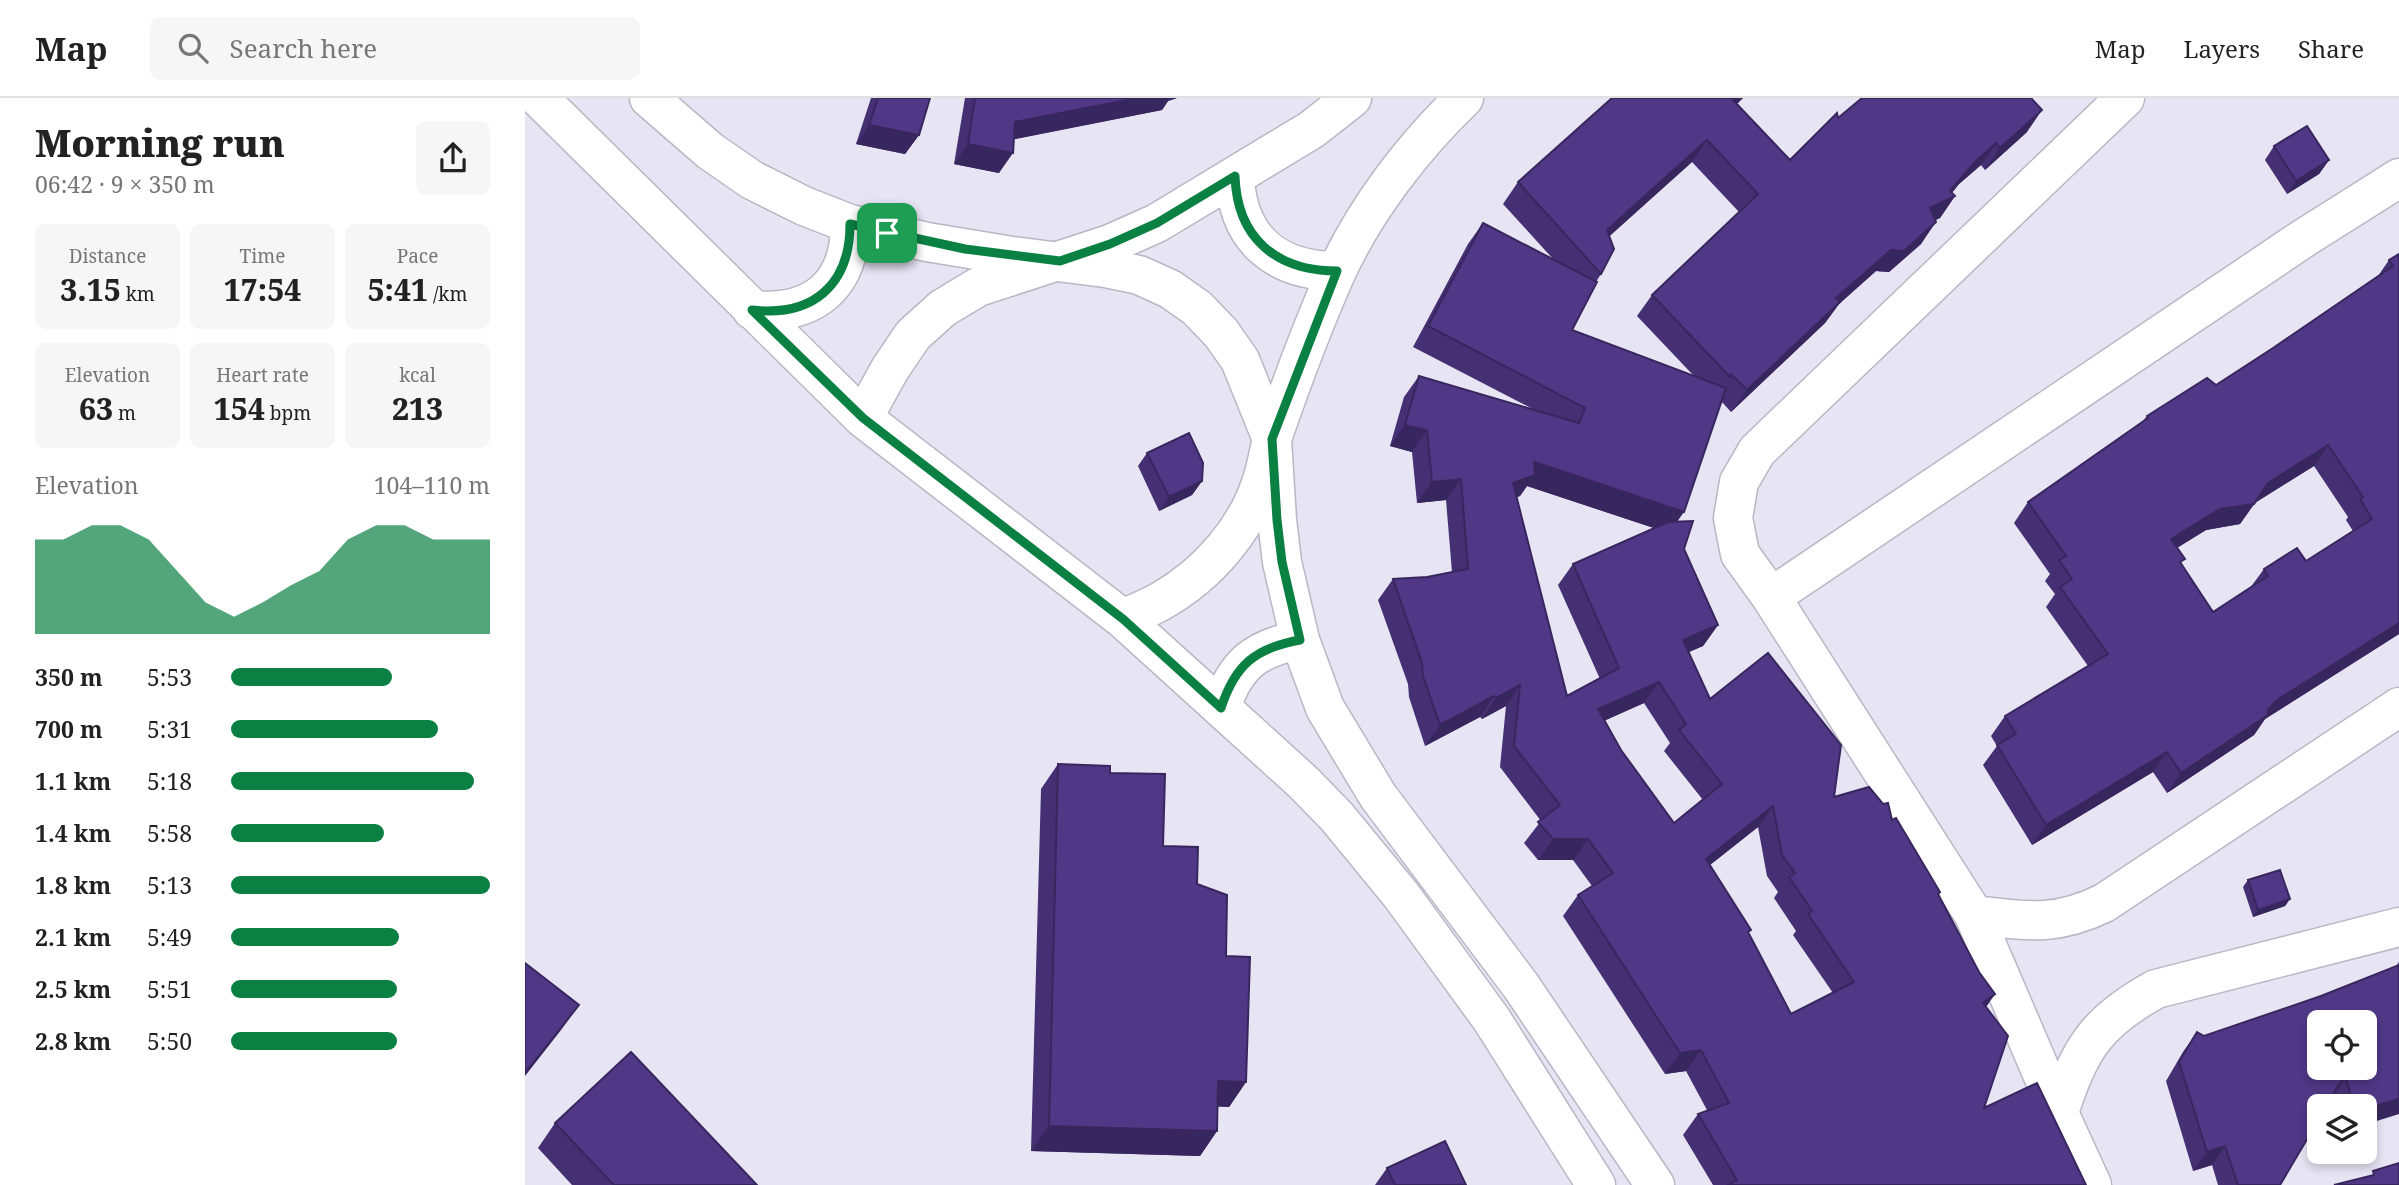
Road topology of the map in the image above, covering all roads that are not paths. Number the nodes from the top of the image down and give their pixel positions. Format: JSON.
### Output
{"nodes":[{"id":1,"x":539,"y":98,"type":"edge"},
{"id":2,"x":649,"y":98,"type":"edge"},
{"id":3,"x":1352,"y":98,"type":"edge"},
{"id":4,"x":1464,"y":98,"type":"edge"},
{"id":5,"x":2125,"y":98,"type":"edge"},
{"id":6,"x":1235,"y":176,"type":"junction"},
{"id":7,"x":2399,"y":178,"type":"edge"},
{"id":8,"x":850,"y":224,"type":"junction"},
{"id":9,"x":1060,"y":261,"type":"junction"},
{"id":10,"x":1337,"y":271,"type":"junction"},
{"id":11,"x":752,"y":310,"type":"junction"},
{"id":12,"x":863,"y":418,"type":"junction"},
{"id":13,"x":1272,"y":439,"type":"junction"},
{"id":14,"x":1771,"y":597,"type":"junction"},
{"id":15,"x":1123,"y":619,"type":"junction"},
{"id":16,"x":1300,"y":640,"type":"junction"},
{"id":17,"x":1221,"y":708,"type":"junction"},
{"id":18,"x":2399,"y":708,"type":"edge"},
{"id":19,"x":1974,"y":915,"type":"junction"},
{"id":20,"x":2399,"y":927,"type":"edge"},
{"id":21,"x":2059,"y":1113,"type":"junction"},
{"id":22,"x":1596,"y":1185,"type":"edge"},
{"id":23,"x":1655,"y":1185,"type":"edge"},
{"id":24,"x":2092,"y":1185,"type":"edge"}],
"edges":[{"from":1,"to":11,"type":"street"},
{"from":2,"to":8,"type":"street"},
{"from":3,"to":6,"type":"street"},
{"from":4,"to":10,"type":"street"},
{"from":5,"to":14,"type":"street"},
{"from":6,"to":9,"type":"street"},
{"from":6,"to":10,"type":"street"},
{"from":7,"to":14,"type":"street"},
{"from":8,"to":9,"type":"street"},
{"from":8,"to":11,"type":"street"},
{"from":9,"to":12,"type":"street"},
{"from":9,"to":13,"type":"street"},
{"from":10,"to":13,"type":"street"},
{"from":11,"to":12,"type":"street"},
{"from":12,"to":15,"type":"street"},
{"from":13,"to":15,"type":"street"},
{"from":13,"to":16,"type":"street"},
{"from":14,"to":19,"type":"street"},
{"from":15,"to":17,"type":"street"},
{"from":16,"to":17,"type":"street"},
{"from":16,"to":23,"type":"street"},
{"from":17,"to":22,"type":"street"},
{"from":18,"to":19,"type":"street"},
{"from":19,"to":21,"type":"street"},
{"from":20,"to":21,"type":"street"},
{"from":21,"to":24,"type":"street"}]}
